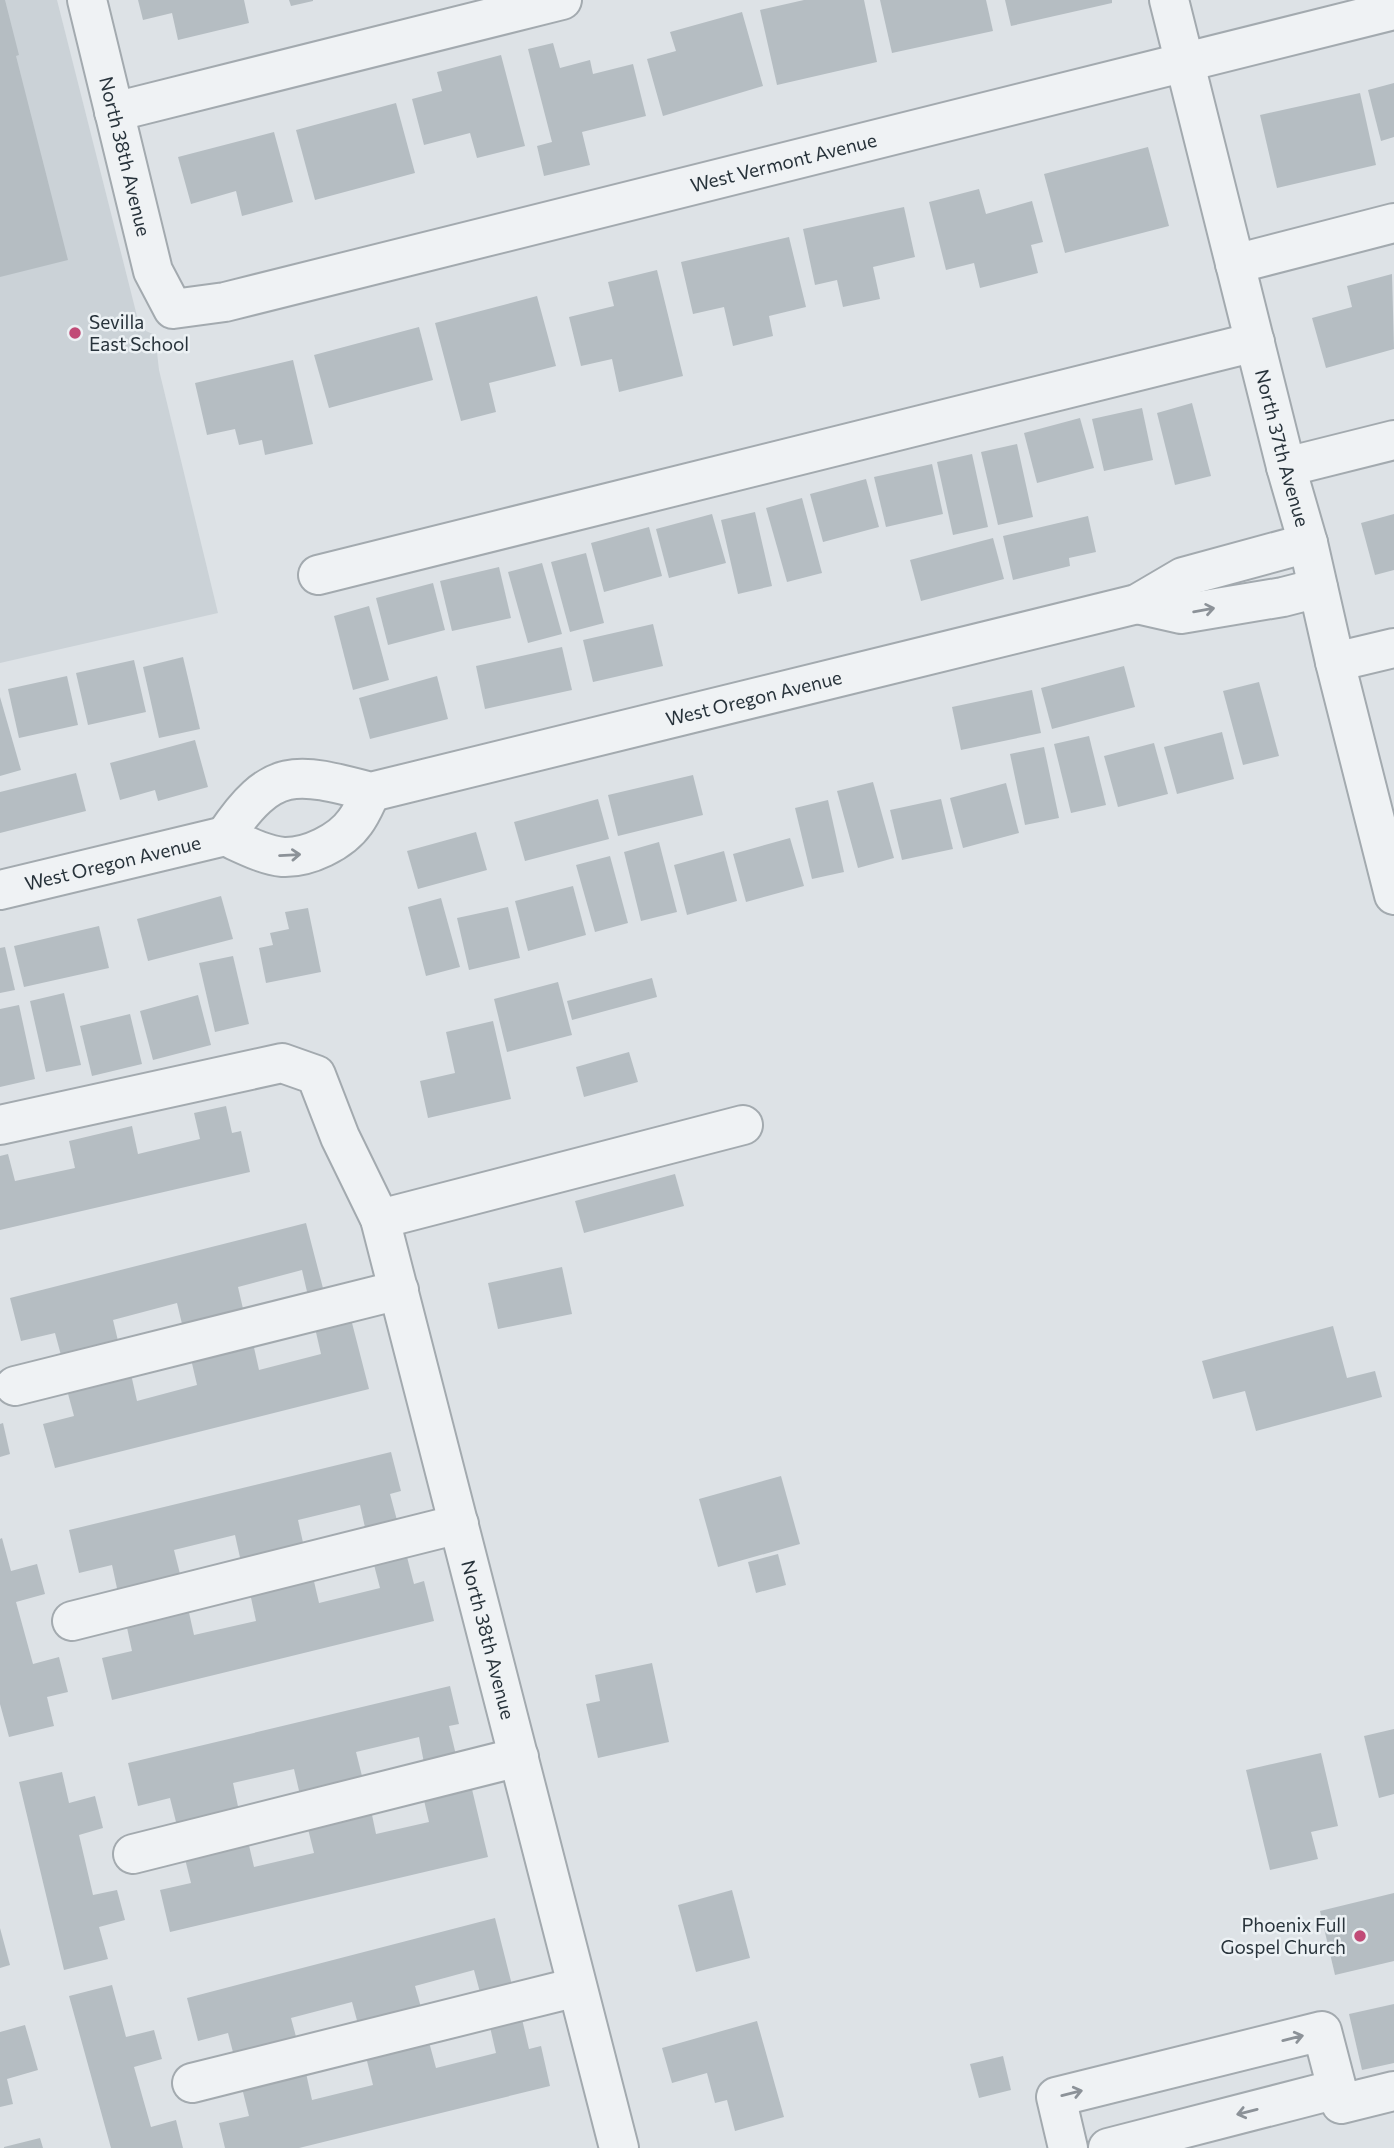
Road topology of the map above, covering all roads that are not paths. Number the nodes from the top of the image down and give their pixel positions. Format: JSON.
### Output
{"nodes":[{"id":1,"x":86,"y":0,"type":"edge"},
{"id":2,"x":562,"y":0,"type":"edge"},
{"id":3,"x":1169,"y":0,"type":"edge"},
{"id":4,"x":1394,"y":10,"type":"edge"},
{"id":5,"x":1184,"y":62,"type":"junction"},
{"id":6,"x":114,"y":112,"type":"junction"},
{"id":7,"x":1394,"y":223,"type":"edge"},
{"id":8,"x":1235,"y":264,"type":"junction"},
{"id":9,"x":173,"y":309,"type":"joint"},
{"id":10,"x":1255,"y":342,"type":"junction"},
{"id":11,"x":1394,"y":440,"type":"edge"},
{"id":12,"x":1286,"y":467,"type":"junction"},
{"id":13,"x":1308,"y":543,"type":"junction"},
{"id":14,"x":318,"y":575,"type":"dead end"},
{"id":15,"x":1318,"y":588,"type":"junction"},
{"id":16,"x":1137,"y":604,"type":"junction"},
{"id":17,"x":1394,"y":648,"type":"edge"},
{"id":18,"x":1335,"y":662,"type":"junction"},
{"id":19,"x":370,"y":792,"type":"junction"},
{"id":20,"x":225,"y":836,"type":"junction"},
{"id":21,"x":1391,"y":874,"type":"edge"},
{"id":22,"x":0,"y":890,"type":"edge"},
{"id":23,"x":0,"y":1125,"type":"edge"},
{"id":24,"x":743,"y":1125,"type":"dead end"},
{"id":25,"x":380,"y":1219,"type":"junction"},
{"id":26,"x":399,"y":1290,"type":"junction"},
{"id":27,"x":15,"y":1386,"type":"dead end"},
{"id":28,"x":459,"y":1524,"type":"junction"},
{"id":29,"x":72,"y":1620,"type":"dead end"},
{"id":30,"x":519,"y":1757,"type":"junction"},
{"id":31,"x":133,"y":1854,"type":"dead end"},
{"id":32,"x":577,"y":1987,"type":"junction"},
{"id":33,"x":192,"y":2083,"type":"dead end"},
{"id":34,"x":1337,"y":2089,"type":"junction"},
{"id":35,"x":1394,"y":2091,"type":"edge"},
{"id":36,"x":618,"y":2148,"type":"edge"},
{"id":37,"x":1068,"y":2148,"type":"edge"},
{"id":38,"x":1108,"y":2148,"type":"edge"}],
"edges":[{"from":1,"to":6,"type":"street","name":"North 38th Avenue"},
{"from":2,"to":6,"type":"street"},
{"from":3,"to":5,"type":"street","name":"North 37th Avenue"},
{"from":4,"to":5,"type":"street","name":"West Vermont Avenue"},
{"from":5,"to":8,"type":"street","name":"North 37th Avenue"},
{"from":5,"to":9,"type":"street","name":"West Vermont Avenue"},
{"from":6,"to":9,"type":"street","name":"North 38th Avenue"},
{"from":7,"to":8,"type":"street"},
{"from":8,"to":10,"type":"street","name":"North 37th Avenue"},
{"from":10,"to":12,"type":"street","name":"North 37th Avenue"},
{"from":10,"to":14,"type":"street"},
{"from":11,"to":12,"type":"street"},
{"from":12,"to":13,"type":"street","name":"North 37th Avenue"},
{"from":13,"to":15,"type":"street","name":"North 37th Avenue"},
{"from":13,"to":16,"type":"street","name":"West Oregon Avenue"},
{"from":16,"to":15,"type":"street","name":"West Oregon Avenue","one_way":true},
{"from":15,"to":18,"type":"street","name":"North 37th Avenue"},
{"from":16,"to":19,"type":"street","name":"West Oregon Avenue"},
{"from":17,"to":18,"type":"street"},
{"from":18,"to":21,"type":"street","name":"North 37th Avenue"},
{"from":19,"to":20,"type":"street","name":"West Oregon Avenue"},
{"from":20,"to":19,"type":"street","name":"West Oregon Avenue","one_way":true},
{"from":20,"to":22,"type":"street","name":"West Oregon Avenue"},
{"from":23,"to":25,"type":"street","name":"North 38th Avenue"},
{"from":24,"to":25,"type":"street"},
{"from":25,"to":26,"type":"street","name":"North 38th Avenue"},
{"from":26,"to":27,"type":"street"},
{"from":26,"to":28,"type":"street","name":"North 38th Avenue"},
{"from":28,"to":29,"type":"street"},
{"from":28,"to":30,"type":"street","name":"North 38th Avenue"},
{"from":30,"to":31,"type":"street"},
{"from":30,"to":32,"type":"street","name":"North 38th Avenue"},
{"from":32,"to":33,"type":"street"},
{"from":32,"to":36,"type":"street","name":"North 38th Avenue"},
{"from":34,"to":35,"type":"street"},
{"from":37,"to":34,"type":"street","one_way":true},
{"from":34,"to":38,"type":"street","one_way":true}]}
